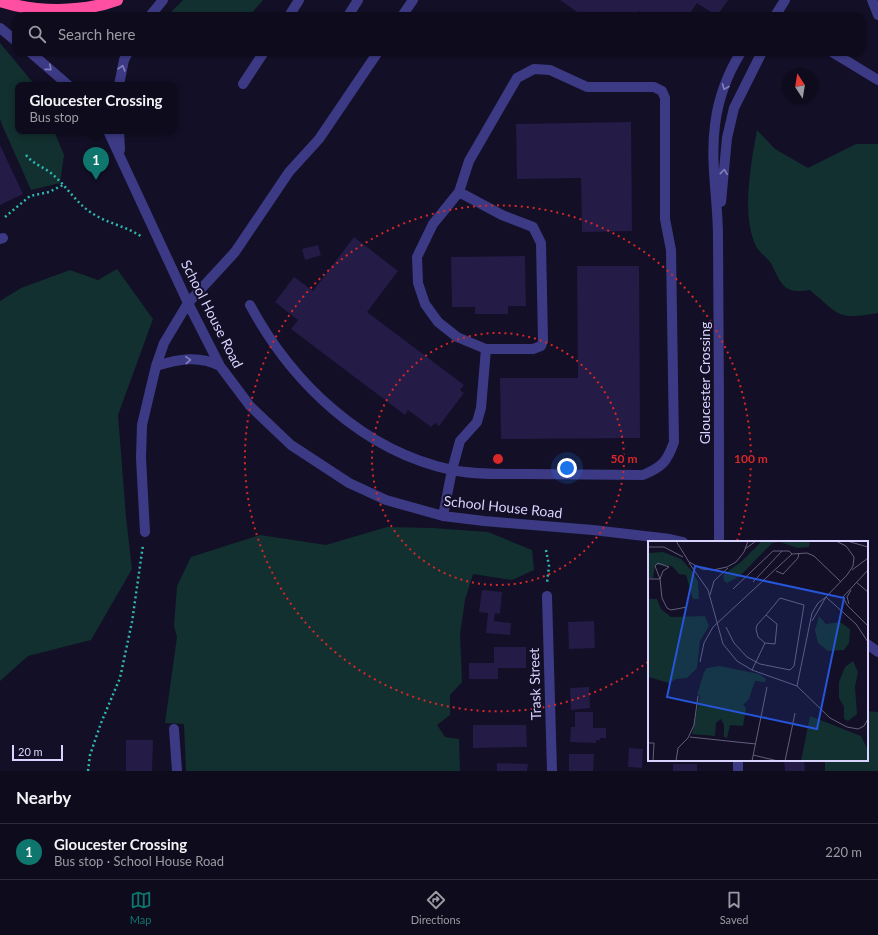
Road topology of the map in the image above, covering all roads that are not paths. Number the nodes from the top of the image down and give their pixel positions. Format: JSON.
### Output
{"nodes":[{"id":1,"x":117,"y":0,"type":"edge"},
{"id":2,"x":163,"y":0,"type":"edge"},
{"id":3,"x":299,"y":0,"type":"edge"},
{"id":4,"x":358,"y":0,"type":"edge"},
{"id":5,"x":413,"y":0,"type":"edge"},
{"id":6,"x":785,"y":0,"type":"edge"},
{"id":7,"x":872,"y":0,"type":"edge"},
{"id":8,"x":0,"y":1,"type":"edge"},
{"id":9,"x":153,"y":12,"type":"edge"},
{"id":10,"x":291,"y":12,"type":"edge"},
{"id":11,"x":350,"y":12,"type":"edge"},
{"id":12,"x":405,"y":12,"type":"edge"},
{"id":13,"x":778,"y":12,"type":"edge"},
{"id":14,"x":878,"y":15,"type":"edge"},
{"id":15,"x":0,"y":28,"type":"edge"},
{"id":16,"x":12,"y":38,"type":"edge"},
{"id":17,"x":35,"y":56,"type":"edge"},
{"id":18,"x":126,"y":56,"type":"edge"},
{"id":19,"x":261,"y":56,"type":"edge"},
{"id":20,"x":375,"y":56,"type":"edge"},
{"id":21,"x":739,"y":56,"type":"edge"},
{"id":22,"x":760,"y":56,"type":"edge"},
{"id":23,"x":839,"y":56,"type":"edge"},
{"id":24,"x":878,"y":80,"type":"edge"},
{"id":25,"x":65,"y":82,"type":"edge"},
{"id":26,"x":120,"y":82,"type":"edge"},
{"id":27,"x":243,"y":84,"type":"dead end"},
{"id":28,"x":110,"y":134,"type":"edge"},
{"id":29,"x":118,"y":134,"type":"edge"},
{"id":30,"x":121,"y":156,"type":"junction"},
{"id":31,"x":459,"y":192,"type":"junction"},
{"id":32,"x":718,"y":224,"type":"junction"},
{"id":33,"x":188,"y":303,"type":"junction"},
{"id":34,"x":250,"y":305,"type":"dead end"},
{"id":35,"x":486,"y":349,"type":"junction"},
{"id":36,"x":156,"y":366,"type":"junction"},
{"id":37,"x":220,"y":366,"type":"junction"},
{"id":38,"x":452,"y":470,"type":"junction"},
{"id":39,"x":443,"y":516,"type":"junction"},
{"id":40,"x":144,"y":532,"type":"road end"},
{"id":41,"x":679,"y":541,"type":"edge"},
{"id":42,"x":719,"y":541,"type":"edge"},
{"id":43,"x":547,"y":596,"type":"road end"},
{"id":44,"x":868,"y":645,"type":"edge"},
{"id":45,"x":878,"y":652,"type":"edge"},
{"id":46,"x":174,"y":729,"type":"dead end"},
{"id":47,"x":176,"y":771,"type":"edge"},
{"id":48,"x":552,"y":771,"type":"edge"}],
"edges":[{"from":1,"to":8,"type":"highway"},
{"from":2,"to":9,"type":"street"},
{"from":3,"to":10,"type":"street"},
{"from":4,"to":11,"type":"street"},
{"from":5,"to":12,"type":"street"},
{"from":6,"to":13,"type":"street"},
{"from":7,"to":14,"type":"street"},
{"from":15,"to":16,"type":"street"},
{"from":17,"to":25,"type":"street","one_way":true},
{"from":26,"to":18,"type":"street","one_way":true},
{"from":19,"to":27,"type":"street"},
{"from":20,"to":33,"type":"street"},
{"from":21,"to":32,"type":"street","name":"Gloucester Crossing","one_way":true},
{"from":32,"to":22,"type":"street","name":"Gloucester Crossing","one_way":true},
{"from":23,"to":24,"type":"street"},
{"from":28,"to":30,"type":"street","name":"School House Road"},
{"from":29,"to":30,"type":"street","name":"School House Road"},
{"from":30,"to":33,"type":"street","name":"School House Road"},
{"from":31,"to":35,"type":"street"},
{"from":31,"to":35,"type":"street"},
{"from":31,"to":38,"type":"street"},
{"from":32,"to":42,"type":"street","name":"Gloucester Crossing"},
{"from":33,"to":36,"type":"street"},
{"from":33,"to":37,"type":"street","name":"School House Road"},
{"from":34,"to":38,"type":"street"},
{"from":35,"to":38,"type":"street"},
{"from":36,"to":37,"type":"street","one_way":true},
{"from":36,"to":40,"type":"street"},
{"from":37,"to":39,"type":"street","name":"School House Road"},
{"from":38,"to":39,"type":"street"},
{"from":39,"to":41,"type":"street","name":"School House Road"},
{"from":43,"to":48,"type":"street","name":"Trask Street"},
{"from":44,"to":45,"type":"street"},
{"from":46,"to":47,"type":"street"}]}
